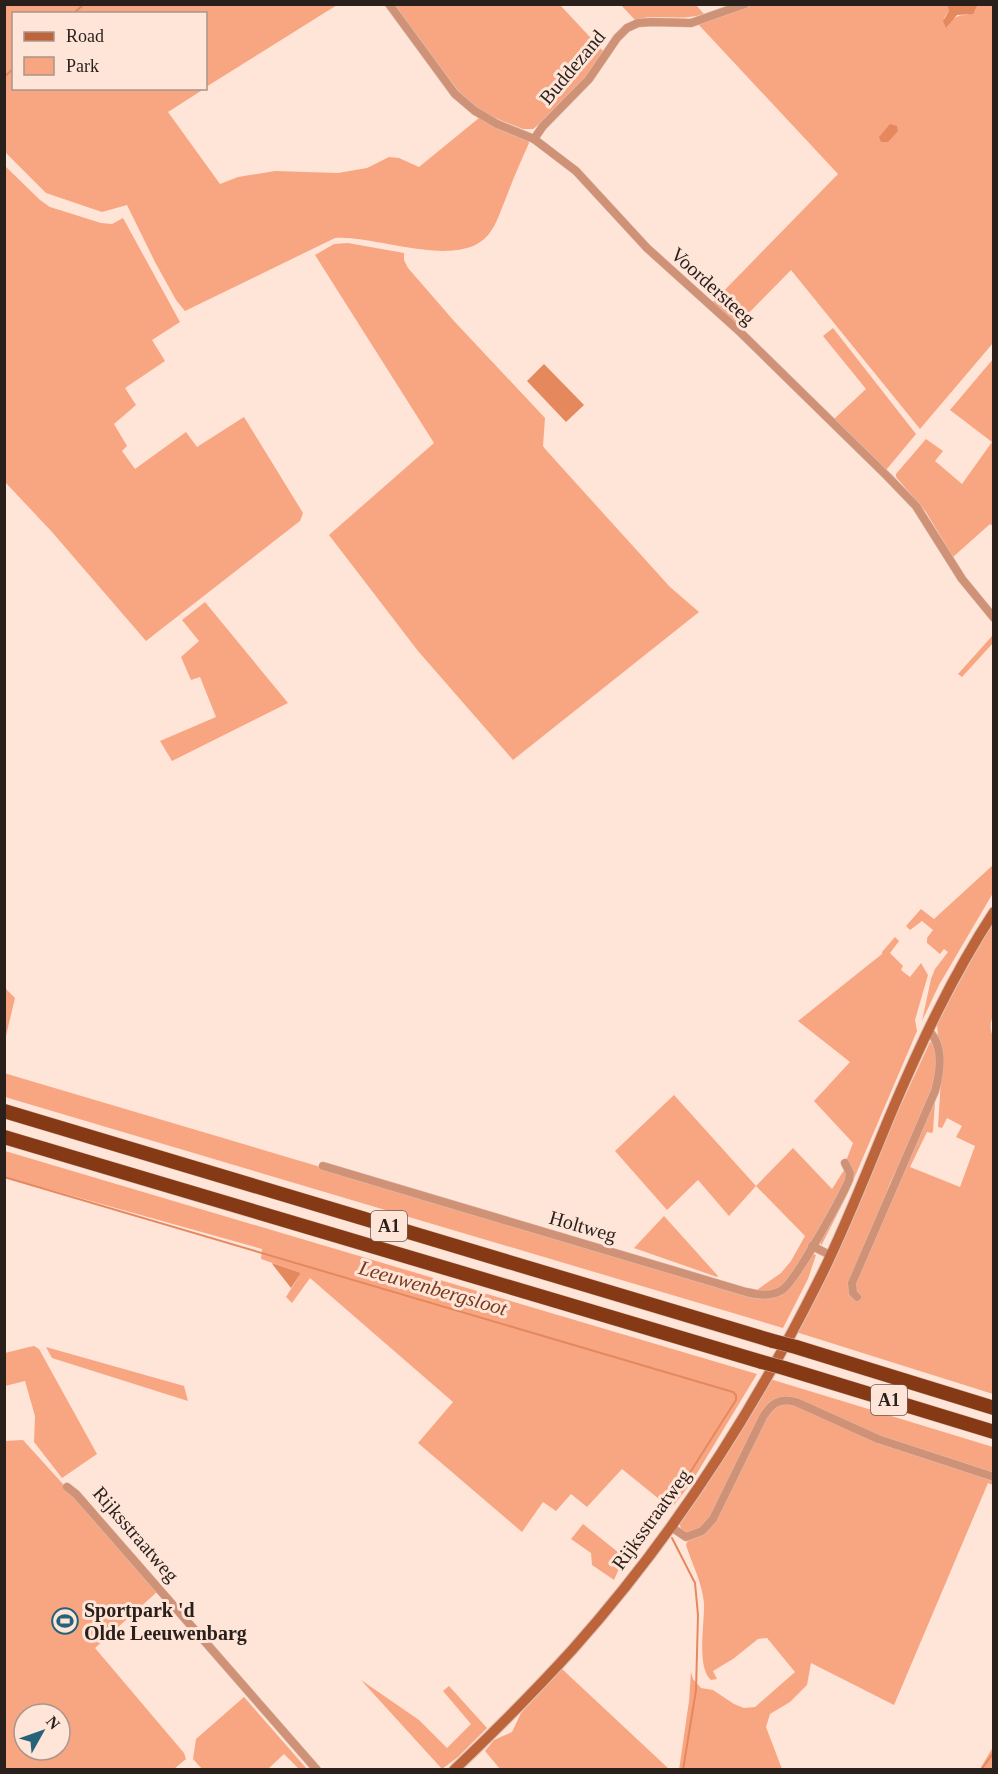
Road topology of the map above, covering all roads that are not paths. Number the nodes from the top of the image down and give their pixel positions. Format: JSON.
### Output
{"nodes":[{"id":1,"x":389,"y":4,"type":"edge"},
{"id":2,"x":745,"y":4,"type":"edge"},
{"id":3,"x":534,"y":139,"type":"junction"},
{"id":4,"x":993,"y":618,"type":"edge"},
{"id":5,"x":993,"y":912,"type":"edge"},
{"id":6,"x":929,"y":1031,"type":"junction"},
{"id":7,"x":4,"y":1111,"type":"edge"},
{"id":8,"x":4,"y":1137,"type":"edge"},
{"id":9,"x":845,"y":1163,"type":"dead end"},
{"id":10,"x":323,"y":1166,"type":"dead end"},
{"id":11,"x":812,"y":1246,"type":"junction"},
{"id":12,"x":830,"y":1255,"type":"junction"},
{"id":13,"x":857,"y":1297,"type":"dead end"},
{"id":14,"x":993,"y":1408,"type":"edge"},
{"id":15,"x":993,"y":1432,"type":"edge"},
{"id":16,"x":993,"y":1477,"type":"edge"},
{"id":17,"x":67,"y":1487,"type":"dead end"},
{"id":18,"x":671,"y":1527,"type":"junction"},
{"id":19,"x":317,"y":1770,"type":"edge"},
{"id":20,"x":454,"y":1770,"type":"edge"}],
"edges":[{"from":1,"to":3,"type":"street","name":"Voordersteeg"},
{"from":2,"to":3,"type":"street","name":"Buddezand"},
{"from":3,"to":4,"type":"street","name":"Voordersteeg"},
{"from":5,"to":6,"type":"main road","name":"Rijksstraatweg"},
{"from":6,"to":12,"type":"main road","name":"Rijksstraatweg"},
{"from":6,"to":13,"type":"street"},
{"from":7,"to":14,"type":"highway","number":"A1","bridge":true},
{"from":8,"to":15,"type":"highway","number":"A1","bridge":true},
{"from":9,"to":11,"type":"street"},
{"from":10,"to":11,"type":"street","name":"Holtweg"},
{"from":11,"to":12,"type":"street"},
{"from":12,"to":18,"type":"main road","name":"Rijksstraatweg"},
{"from":16,"to":18,"type":"street"},
{"from":17,"to":19,"type":"street","name":"Rijksstraatweg"},
{"from":18,"to":20,"type":"main road","name":"Rijksstraatweg"}]}
